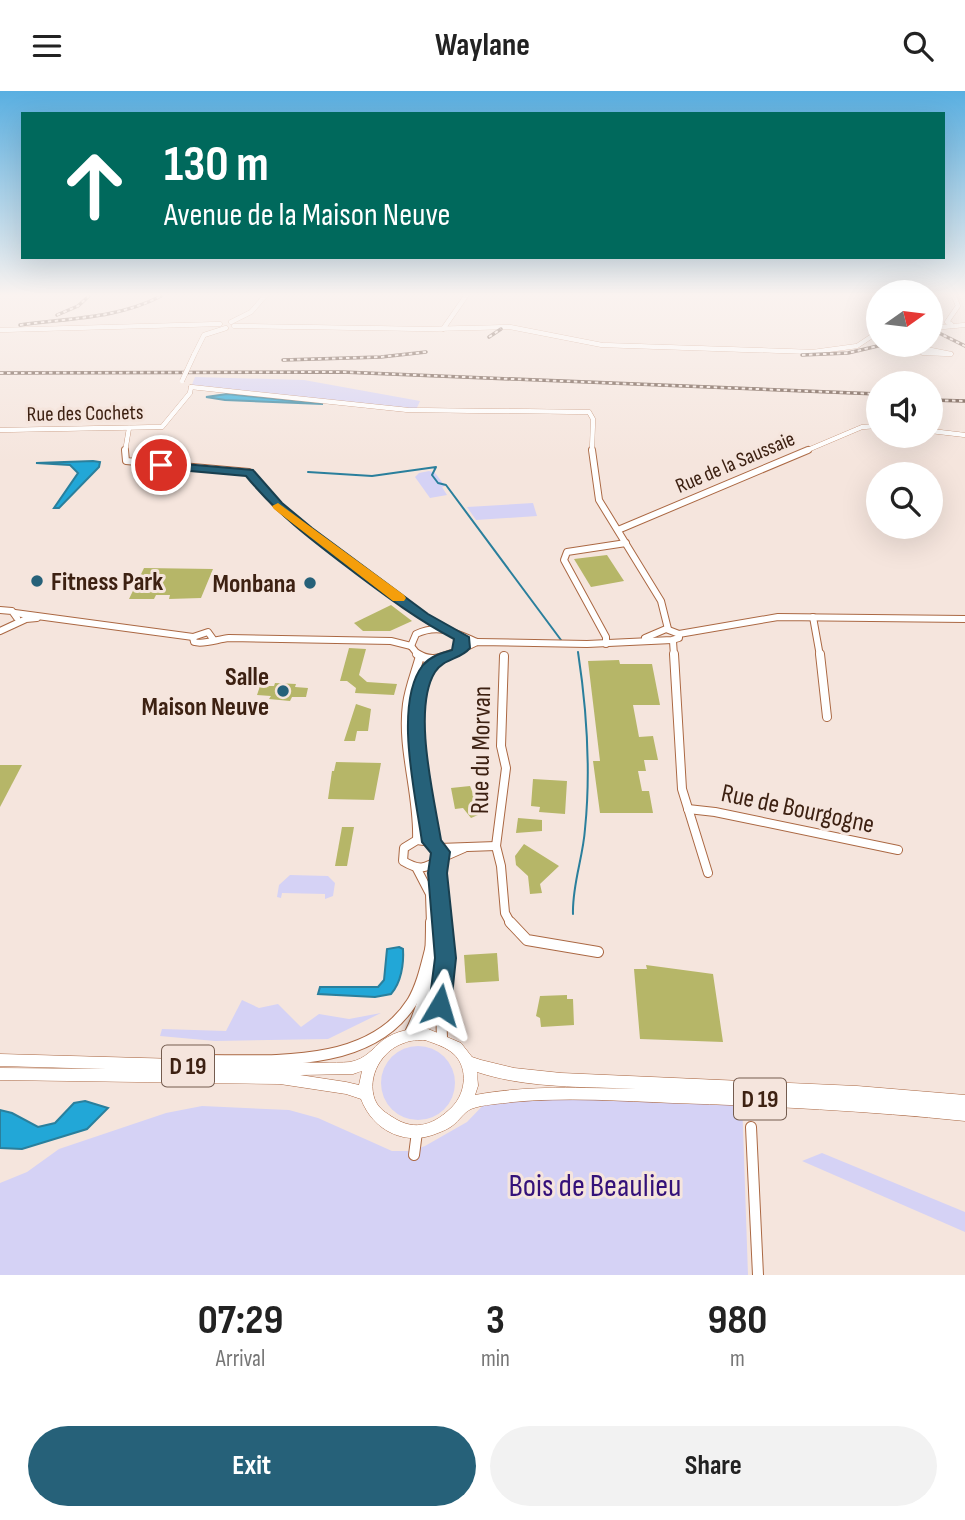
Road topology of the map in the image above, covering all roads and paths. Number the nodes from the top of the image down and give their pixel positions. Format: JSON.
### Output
{"nodes":[{"id":1,"x":196,"y":351,"type":"edge"},
{"id":2,"x":773,"y":351,"type":"edge"},
{"id":3,"x":822,"y":351,"type":"edge"},
{"id":4,"x":921,"y":351,"type":"edge"},
{"id":5,"x":942,"y":351,"type":"edge"},
{"id":6,"x":191,"y":387,"type":"junction"},
{"id":7,"x":866,"y":426,"type":"edge"},
{"id":8,"x":129,"y":428,"type":"junction"},
{"id":9,"x":0,"y":430,"type":"edge"},
{"id":10,"x":943,"y":432,"type":"edge"},
{"id":11,"x":965,"y":435,"type":"edge"},
{"id":12,"x":618,"y":530,"type":"junction"},
{"id":13,"x":626,"y":543,"type":"junction"},
{"id":14,"x":0,"y":610,"type":"edge"},
{"id":15,"x":15,"y":613,"type":"junction"},
{"id":16,"x":423,"y":617,"type":"junction"},
{"id":17,"x":813,"y":617,"type":"junction"},
{"id":18,"x":44,"y":618,"type":"junction"},
{"id":19,"x":965,"y":619,"type":"edge"},
{"id":20,"x":13,"y":624,"type":"junction"},
{"id":21,"x":439,"y":628,"type":"junction"},
{"id":22,"x":0,"y":631,"type":"edge"},
{"id":23,"x":422,"y":631,"type":"junction"},
{"id":24,"x":663,"y":633,"type":"junction"},
{"id":25,"x":462,"y":637,"type":"junction"},
{"id":26,"x":193,"y":638,"type":"junction"},
{"id":27,"x":676,"y":638,"type":"junction"},
{"id":28,"x":213,"y":639,"type":"junction"},
{"id":29,"x":412,"y":642,"type":"junction"},
{"id":30,"x":477,"y":642,"type":"junction"},
{"id":31,"x":606,"y":644,"type":"junction"},
{"id":32,"x":462,"y":648,"type":"junction"},
{"id":33,"x":420,"y":656,"type":"junction"},
{"id":34,"x":504,"y":656,"type":"dead end"},
{"id":35,"x":439,"y":659,"type":"junction"},
{"id":36,"x":827,"y":717,"type":"dead end"},
{"id":37,"x":688,"y":809,"type":"junction"},
{"id":38,"x":417,"y":840,"type":"junction"},
{"id":39,"x":435,"y":845,"type":"junction"},
{"id":40,"x":496,"y":846,"type":"junction"},
{"id":41,"x":465,"y":848,"type":"junction"},
{"id":42,"x":898,"y":850,"type":"dead end"},
{"id":43,"x":438,"y":861,"type":"junction"},
{"id":44,"x":417,"y":869,"type":"junction"},
{"id":45,"x":708,"y":873,"type":"dead end"},
{"id":46,"x":431,"y":946,"type":"junction"},
{"id":47,"x":597,"y":952,"type":"dead end"},
{"id":48,"x":409,"y":1035,"type":"junction"},
{"id":49,"x":442,"y":1038,"type":"junction"},
{"id":50,"x":374,"y":1058,"type":"junction"},
{"id":51,"x":0,"y":1060,"type":"edge"},
{"id":52,"x":43,"y":1062,"type":"junction"},
{"id":53,"x":469,"y":1062,"type":"junction"},
{"id":54,"x":0,"y":1074,"type":"edge"},
{"id":55,"x":366,"y":1094,"type":"junction"},
{"id":56,"x":965,"y":1101,"type":"edge"},
{"id":57,"x":467,"y":1103,"type":"junction"},
{"id":58,"x":965,"y":1114,"type":"edge"},
{"id":59,"x":751,"y":1127,"type":"dead end"},
{"id":60,"x":417,"y":1132,"type":"junction"},
{"id":61,"x":414,"y":1155,"type":"dead end"},
{"id":62,"x":758,"y":1275,"type":"edge"}],
"edges":[{"from":1,"to":6,"type":"street","bridge":true},
{"from":2,"to":3,"type":"street"},
{"from":4,"to":5,"type":"street"},
{"from":6,"to":8,"type":"street","name":"Rue des Cochets"},
{"from":6,"to":12,"type":"street"},
{"from":7,"to":12,"type":"street","name":"Rue de la Saussaie"},
{"from":8,"to":9,"type":"street","name":"Rue des Cochets"},
{"from":8,"to":16,"type":"street"},
{"from":10,"to":11,"type":"street"},
{"from":12,"to":13,"type":"street"},
{"from":13,"to":24,"type":"street"},
{"from":13,"to":31,"type":"street"},
{"from":14,"to":15,"type":"street"},
{"from":15,"to":18,"type":"street"},
{"from":15,"to":20,"type":"street"},
{"from":16,"to":21,"type":"street"},
{"from":16,"to":23,"type":"street"},
{"from":17,"to":19,"type":"street"},
{"from":17,"to":27,"type":"street"},
{"from":17,"to":36,"type":"street"},
{"from":18,"to":20,"type":"street"},
{"from":18,"to":26,"type":"street"},
{"from":20,"to":22,"type":"street"},
{"from":21,"to":23,"type":"street"},
{"from":21,"to":25,"type":"street"},
{"from":23,"to":29,"type":"street"},
{"from":24,"to":27,"type":"street"},
{"from":24,"to":27,"type":"street"},
{"from":24,"to":31,"type":"street"},
{"from":25,"to":30,"type":"street"},
{"from":25,"to":32,"type":"street"},
{"from":26,"to":28,"type":"street"},
{"from":26,"to":28,"type":"street"},
{"from":27,"to":37,"type":"street"},
{"from":28,"to":29,"type":"street"},
{"from":29,"to":33,"type":"street"},
{"from":30,"to":31,"type":"street"},
{"from":30,"to":32,"type":"street"},
{"from":32,"to":35,"type":"street"},
{"from":33,"to":35,"type":"street"},
{"from":33,"to":38,"type":"street"},
{"from":34,"to":40,"type":"street","name":"Rue du Morvan"},
{"from":35,"to":39,"type":"street"},
{"from":37,"to":42,"type":"street","name":"Rue de Bourgogne"},
{"from":37,"to":45,"type":"street"},
{"from":38,"to":39,"type":"street"},
{"from":38,"to":44,"type":"street"},
{"from":39,"to":41,"type":"street","name":"Rue du Morvan"},
{"from":39,"to":43,"type":"street"},
{"from":40,"to":41,"type":"street","name":"Rue du Morvan"},
{"from":40,"to":47,"type":"street","name":"Rue du Morvan"},
{"from":41,"to":43,"type":"street","name":"Rue du Morvan"},
{"from":43,"to":44,"type":"street"},
{"from":43,"to":49,"type":"street"},
{"from":44,"to":46,"type":"street"},
{"from":46,"to":48,"type":"street"},
{"from":46,"to":52,"type":"street"},
{"from":48,"to":49,"type":"main road"},
{"from":48,"to":50,"type":"main road"},
{"from":49,"to":53,"type":"main road"},
{"from":50,"to":52,"type":"main road","number":"D 19"},
{"from":50,"to":55,"type":"main road"},
{"from":51,"to":52,"type":"main road","number":"D 19"},
{"from":53,"to":56,"type":"main road","number":"D 19"},
{"from":53,"to":57,"type":"main road"},
{"from":54,"to":55,"type":"main road","number":"D 19"},
{"from":55,"to":60,"type":"main road"},
{"from":57,"to":58,"type":"main road","number":"D 19"},
{"from":57,"to":60,"type":"main road"},
{"from":59,"to":62,"type":"street"},
{"from":60,"to":61,"type":"street"}]}
